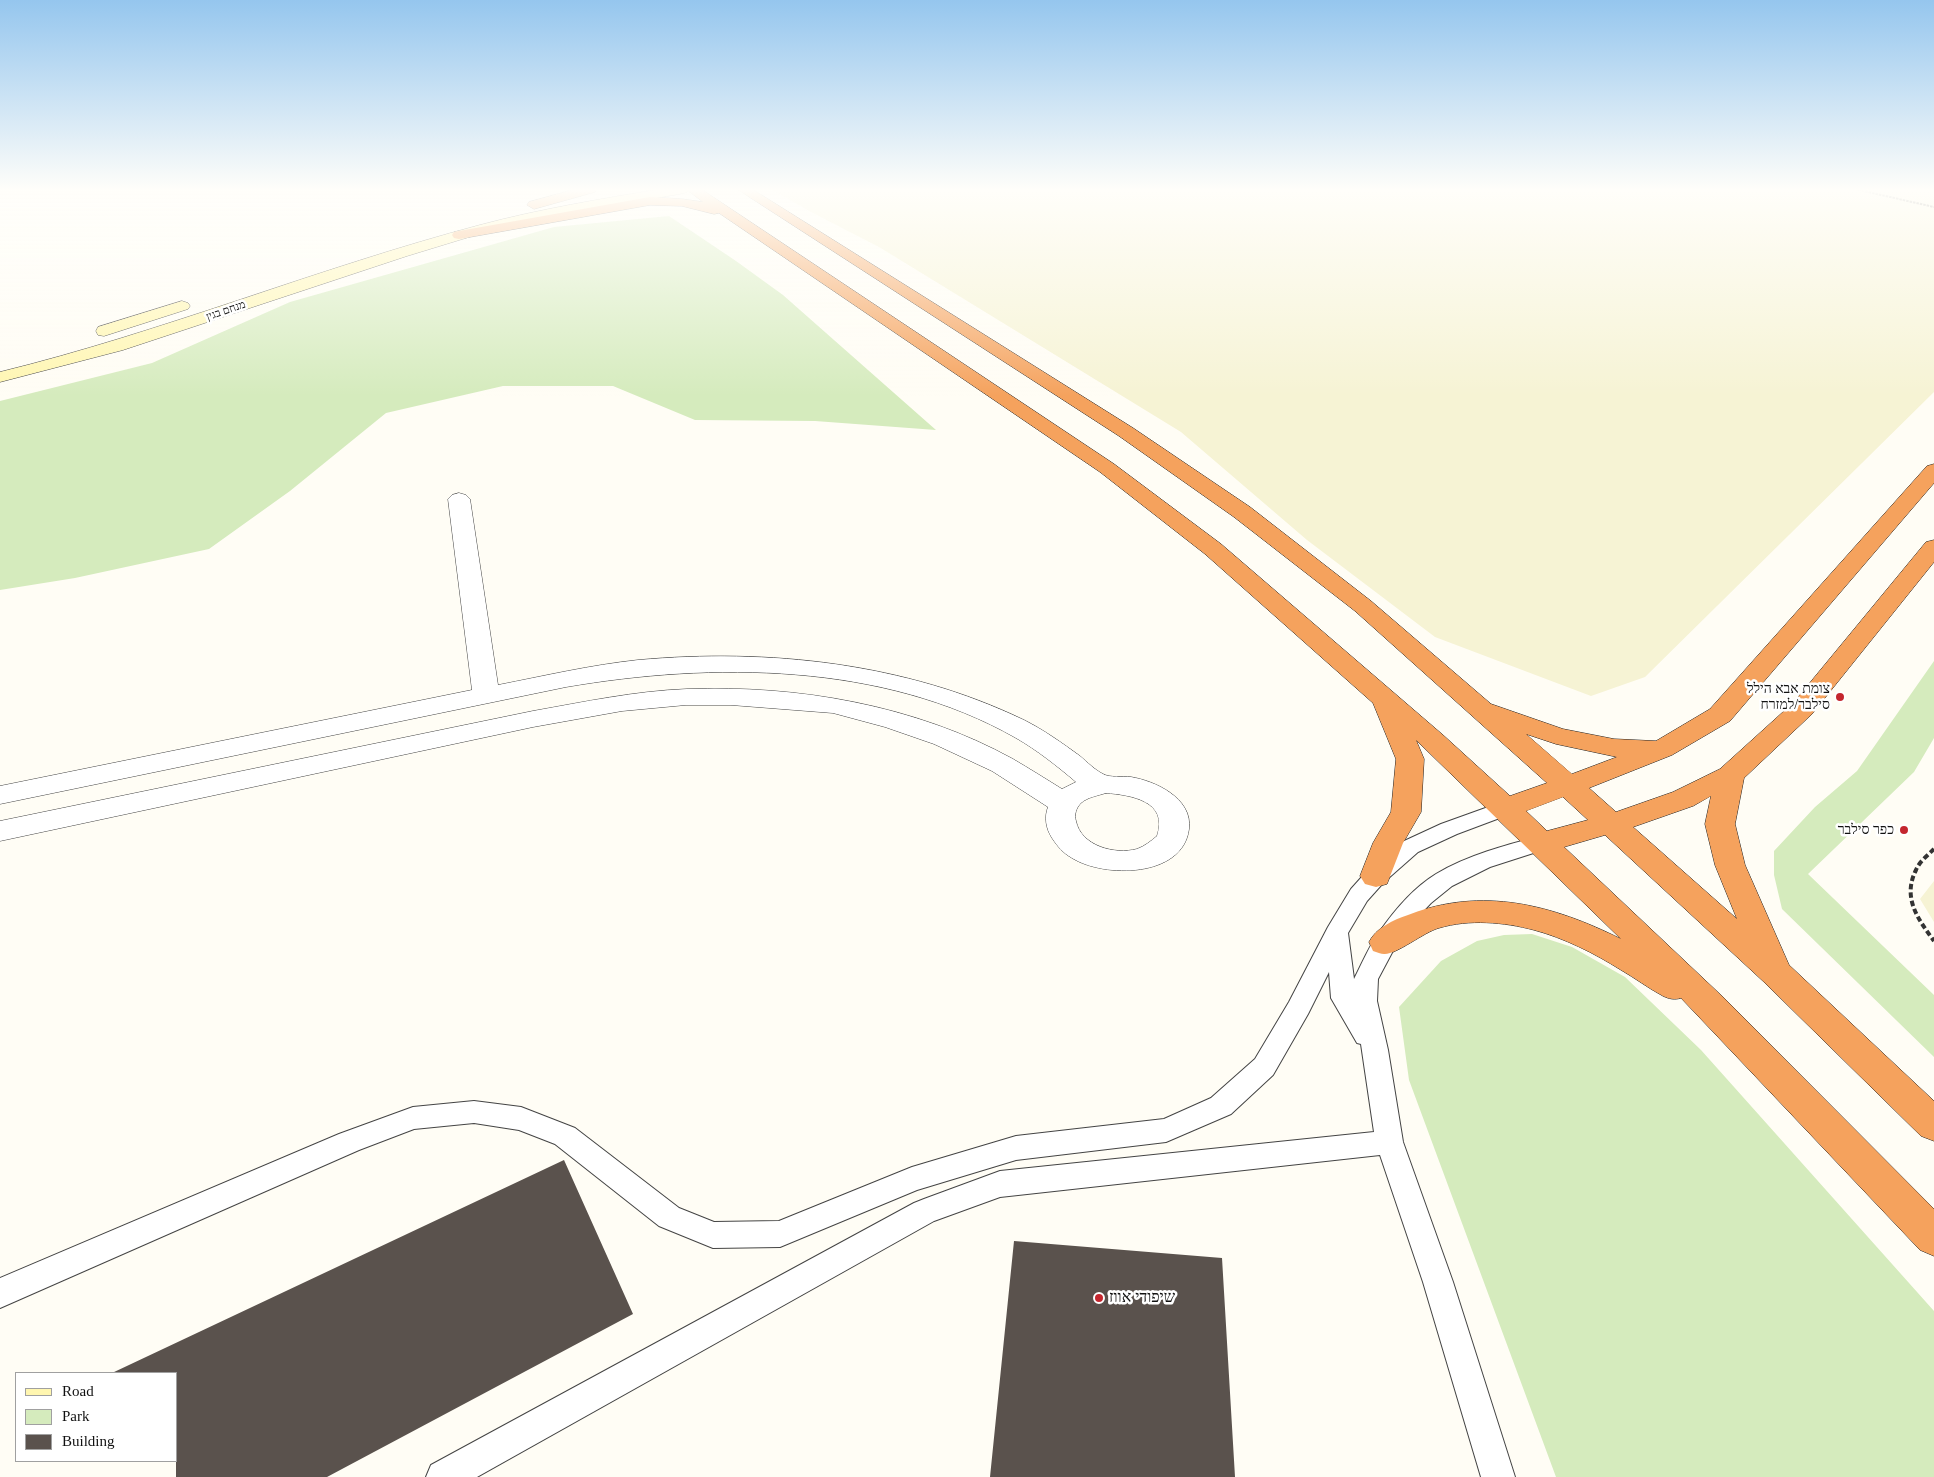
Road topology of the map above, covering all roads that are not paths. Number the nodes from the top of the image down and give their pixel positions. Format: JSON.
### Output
{"nodes":[{"id":1,"x":390,"y":258,"type":"edge"},
{"id":2,"x":795,"y":258,"type":"edge"},
{"id":3,"x":852,"y":258,"type":"edge"},
{"id":4,"x":194,"y":302,"type":"dead end"},
{"id":5,"x":88,"y":336,"type":"dead end"},
{"id":6,"x":0,"y":377,"type":"edge"},
{"id":7,"x":1934,"y":470,"type":"edge"},
{"id":8,"x":459,"y":499,"type":"dead end"},
{"id":9,"x":1934,"y":547,"type":"edge"},
{"id":10,"x":486,"y":695,"type":"junction"},
{"id":11,"x":1383,"y":697,"type":"junction"},
{"id":12,"x":1477,"y":706,"type":"junction"},
{"id":13,"x":1662,"y":748,"type":"junction"},
{"id":14,"x":1730,"y":774,"type":"junction"},
{"id":15,"x":1099,"y":786,"type":"junction"},
{"id":16,"x":1568,"y":786,"type":"junction"},
{"id":17,"x":0,"y":795,"type":"edge"},
{"id":18,"x":1065,"y":804,"type":"junction"},
{"id":19,"x":1505,"y":808,"type":"junction"},
{"id":20,"x":1610,"y":824,"type":"junction"},
{"id":21,"x":0,"y":831,"type":"edge"},
{"id":22,"x":1540,"y":843,"type":"junction"},
{"id":23,"x":1376,"y":876,"type":"junction"},
{"id":24,"x":1336,"y":933,"type":"junction"},
{"id":25,"x":1385,"y":942,"type":"junction"},
{"id":26,"x":1776,"y":973,"type":"junction"},
{"id":27,"x":1712,"y":1007,"type":"junction"},
{"id":28,"x":1375,"y":1050,"type":"junction"},
{"id":29,"x":1934,"y":1125,"type":"edge"},
{"id":30,"x":1389,"y":1142,"type":"junction"},
{"id":31,"x":1934,"y":1237,"type":"edge"},
{"id":32,"x":0,"y":1293,"type":"edge"},
{"id":33,"x":443,"y":1477,"type":"edge"},
{"id":34,"x":1498,"y":1477,"type":"edge"}],
"edges":[{"from":1,"to":6,"type":"main road","name":"מנחם בגין"},
{"from":2,"to":11,"type":"highway"},
{"from":3,"to":12,"type":"highway"},
{"from":4,"to":5,"type":"main road","name":"מנחם בגין"},
{"from":7,"to":13,"type":"highway"},
{"from":8,"to":10,"type":"street"},
{"from":9,"to":14,"type":"highway"},
{"from":10,"to":15,"type":"street"},
{"from":10,"to":17,"type":"street"},
{"from":11,"to":19,"type":"highway"},
{"from":11,"to":23,"type":"highway"},
{"from":12,"to":13,"type":"highway"},
{"from":12,"to":16,"type":"highway"},
{"from":13,"to":16,"type":"highway"},
{"from":14,"to":20,"type":"highway"},
{"from":14,"to":26,"type":"highway"},
{"from":15,"to":18,"type":"street"},
{"from":15,"to":18,"type":"street"},
{"from":16,"to":19,"type":"highway"},
{"from":16,"to":20,"type":"highway"},
{"from":18,"to":21,"type":"street"},
{"from":19,"to":22,"type":"highway"},
{"from":19,"to":23,"type":"lane"},
{"from":20,"to":22,"type":"highway"},
{"from":20,"to":26,"type":"highway"},
{"from":22,"to":25,"type":"lane"},
{"from":22,"to":27,"type":"highway"},
{"from":23,"to":24,"type":"lane"},
{"from":24,"to":28,"type":"lane"},
{"from":24,"to":32,"type":"lane"},
{"from":25,"to":27,"type":"highway"},
{"from":25,"to":28,"type":"lane"},
{"from":26,"to":29,"type":"highway"},
{"from":27,"to":31,"type":"highway"},
{"from":28,"to":30,"type":"lane"},
{"from":30,"to":33,"type":"lane"},
{"from":30,"to":34,"type":"lane"}]}
